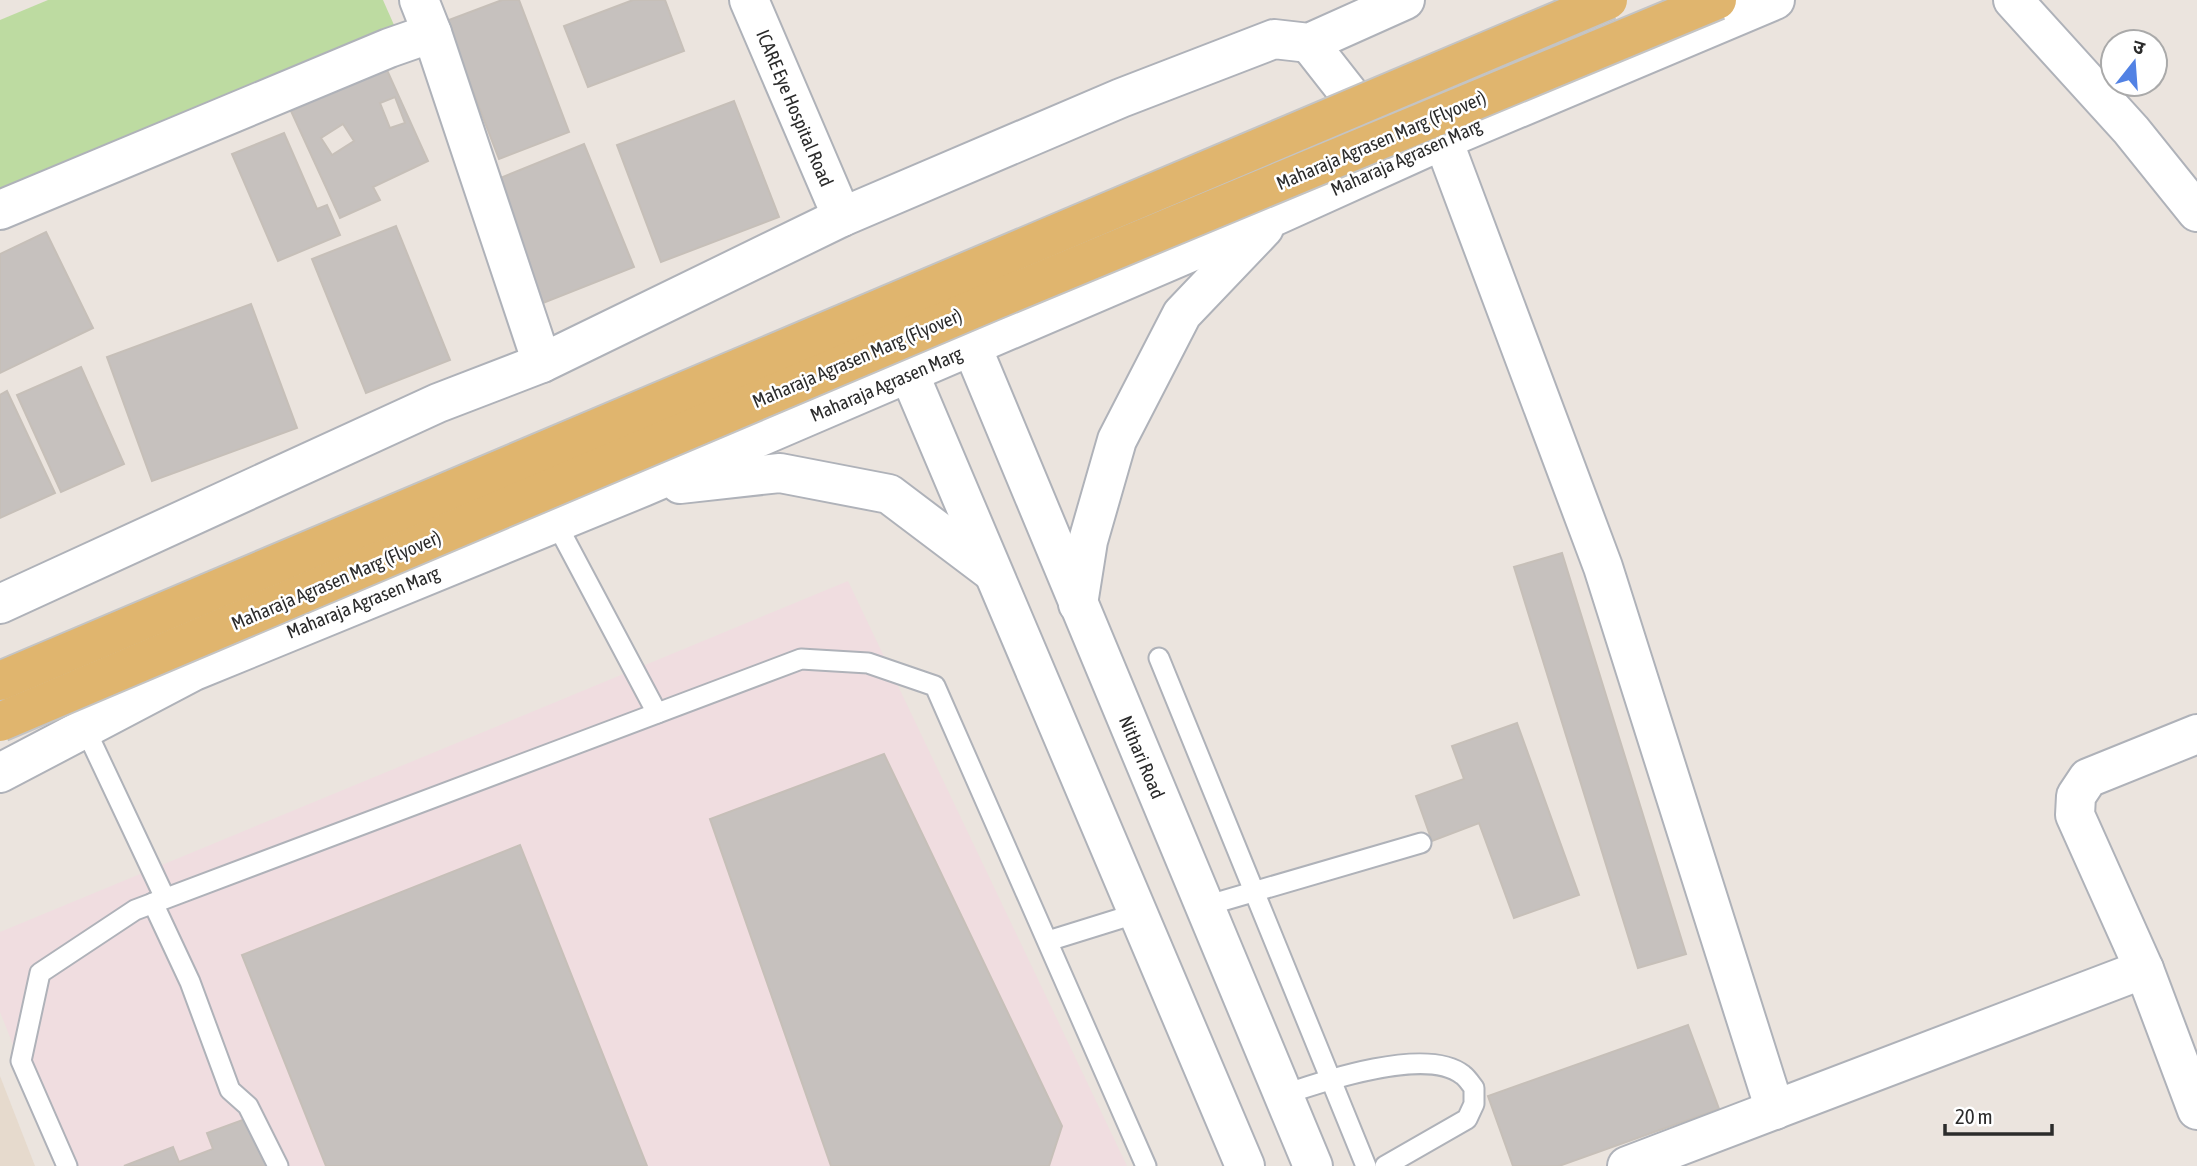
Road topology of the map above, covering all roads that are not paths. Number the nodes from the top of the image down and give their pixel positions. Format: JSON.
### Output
{"nodes":[{"id":1,"x":748,"y":0,"type":"edge"},
{"id":2,"x":1405,"y":0,"type":"edge"},
{"id":3,"x":1566,"y":0,"type":"edge"},
{"id":4,"x":1608,"y":0,"type":"edge"},
{"id":5,"x":1717,"y":0,"type":"edge"},
{"id":6,"x":1775,"y":0,"type":"edge"},
{"id":7,"x":2013,"y":0,"type":"edge"},
{"id":8,"x":425,"y":16,"type":"edge"},
{"id":9,"x":1309,"y":43,"type":"junction"},
{"id":10,"x":1349,"y":94,"type":"junction"},
{"id":11,"x":1443,"y":140,"type":"junction"},
{"id":12,"x":0,"y":210,"type":"edge"},
{"id":13,"x":2197,"y":212,"type":"edge"},
{"id":14,"x":1275,"y":216,"type":"junction"},
{"id":15,"x":842,"y":217,"type":"junction"},
{"id":16,"x":945,"y":262,"type":"junction"},
{"id":17,"x":874,"y":292,"type":"junction"},
{"id":18,"x":972,"y":347,"type":"junction"},
{"id":19,"x":542,"y":363,"type":"junction"},
{"id":20,"x":909,"y":374,"type":"junction"},
{"id":21,"x":643,"y":487,"type":"junction"},
{"id":22,"x":556,"y":523,"type":"junction"},
{"id":23,"x":992,"y":572,"type":"junction"},
{"id":24,"x":0,"y":604,"type":"edge"},
{"id":25,"x":1078,"y":604,"type":"junction"},
{"id":26,"x":51,"y":649,"type":"junction"},
{"id":27,"x":1159,"y":658,"type":"dead end"},
{"id":28,"x":0,"y":671,"type":"edge"},
{"id":29,"x":0,"y":681,"type":"edge"},
{"id":30,"x":657,"y":713,"type":"junction"},
{"id":31,"x":0,"y":722,"type":"edge"},
{"id":32,"x":85,"y":729,"type":"junction"},
{"id":33,"x":2197,"y":734,"type":"edge"},
{"id":34,"x":0,"y":773,"type":"edge"},
{"id":35,"x":1421,"y":843,"type":"dead end"},
{"id":36,"x":1254,"y":892,"type":"junction"},
{"id":37,"x":159,"y":900,"type":"junction"},
{"id":38,"x":1205,"y":906,"type":"junction"},
{"id":39,"x":1138,"y":913,"type":"junction"},
{"id":40,"x":1048,"y":942,"type":"junction"},
{"id":41,"x":2144,"y":969,"type":"junction"},
{"id":42,"x":1330,"y":1079,"type":"junction"},
{"id":43,"x":1283,"y":1095,"type":"junction"},
{"id":44,"x":1774,"y":1110,"type":"junction"},
{"id":45,"x":2197,"y":1110,"type":"edge"},
{"id":46,"x":67,"y":1166,"type":"edge"},
{"id":47,"x":278,"y":1166,"type":"edge"},
{"id":48,"x":1146,"y":1166,"type":"edge"},
{"id":49,"x":1245,"y":1166,"type":"edge"},
{"id":50,"x":1312,"y":1166,"type":"edge"},
{"id":51,"x":1366,"y":1166,"type":"edge"},
{"id":52,"x":1385,"y":1166,"type":"edge"},
{"id":53,"x":1627,"y":1166,"type":"edge"}],
"edges":[{"from":1,"to":15,"type":"street","name":"ICARE Eye Hospital Road"},
{"from":2,"to":9,"type":"street"},
{"from":3,"to":10,"type":"street"},
{"from":4,"to":29,"type":"main road","name":"Maharaja Agrasen Marg (Flyover)","bridge":true},
{"from":5,"to":31,"type":"main road","name":"Maharaja Agrasen Marg (Flyover)","bridge":true},
{"from":6,"to":11,"type":"street","name":"Maharaja Agrasen Marg"},
{"from":7,"to":13,"type":"street"},
{"from":8,"to":12,"type":"street"},
{"from":8,"to":19,"type":"street"},
{"from":9,"to":10,"type":"street"},
{"from":9,"to":15,"type":"street"},
{"from":10,"to":16,"type":"street"},
{"from":11,"to":14,"type":"street","name":"Maharaja Agrasen Marg"},
{"from":11,"to":44,"type":"street"},
{"from":14,"to":18,"type":"street","name":"Maharaja Agrasen Marg"},
{"from":14,"to":25,"type":"street"},
{"from":15,"to":19,"type":"street"},
{"from":16,"to":17,"type":"street"},
{"from":16,"to":18,"type":"street","name":"Nithari Road"},
{"from":17,"to":20,"type":"street"},
{"from":17,"to":26,"type":"street"},
{"from":18,"to":20,"type":"street","name":"Maharaja Agrasen Marg"},
{"from":18,"to":25,"type":"street","name":"Nithari Road"},
{"from":19,"to":24,"type":"street"},
{"from":20,"to":21,"type":"street","name":"Maharaja Agrasen Marg"},
{"from":20,"to":23,"type":"street"},
{"from":21,"to":22,"type":"street","name":"Maharaja Agrasen Marg"},
{"from":21,"to":23,"type":"street"},
{"from":22,"to":30,"type":"lane"},
{"from":22,"to":32,"type":"street","name":"Maharaja Agrasen Marg"},
{"from":23,"to":39,"type":"street"},
{"from":25,"to":38,"type":"street","name":"Nithari Road"},
{"from":26,"to":28,"type":"street"},
{"from":26,"to":32,"type":"lane"},
{"from":27,"to":36,"type":"lane"},
{"from":30,"to":37,"type":"lane"},
{"from":30,"to":40,"type":"lane"},
{"from":32,"to":34,"type":"street","name":"Maharaja Agrasen Marg"},
{"from":32,"to":37,"type":"lane"},
{"from":33,"to":41,"type":"street"},
{"from":35,"to":36,"type":"lane"},
{"from":36,"to":38,"type":"lane"},
{"from":36,"to":42,"type":"lane"},
{"from":37,"to":46,"type":"lane"},
{"from":37,"to":47,"type":"lane"},
{"from":38,"to":43,"type":"street","name":"Nithari Road"},
{"from":39,"to":40,"type":"lane"},
{"from":39,"to":49,"type":"street"},
{"from":40,"to":48,"type":"lane"},
{"from":41,"to":44,"type":"street"},
{"from":41,"to":45,"type":"street"},
{"from":42,"to":43,"type":"lane"},
{"from":42,"to":51,"type":"lane"},
{"from":42,"to":52,"type":"lane"},
{"from":43,"to":50,"type":"street","name":"Nithari Road"},
{"from":44,"to":53,"type":"street"}]}
